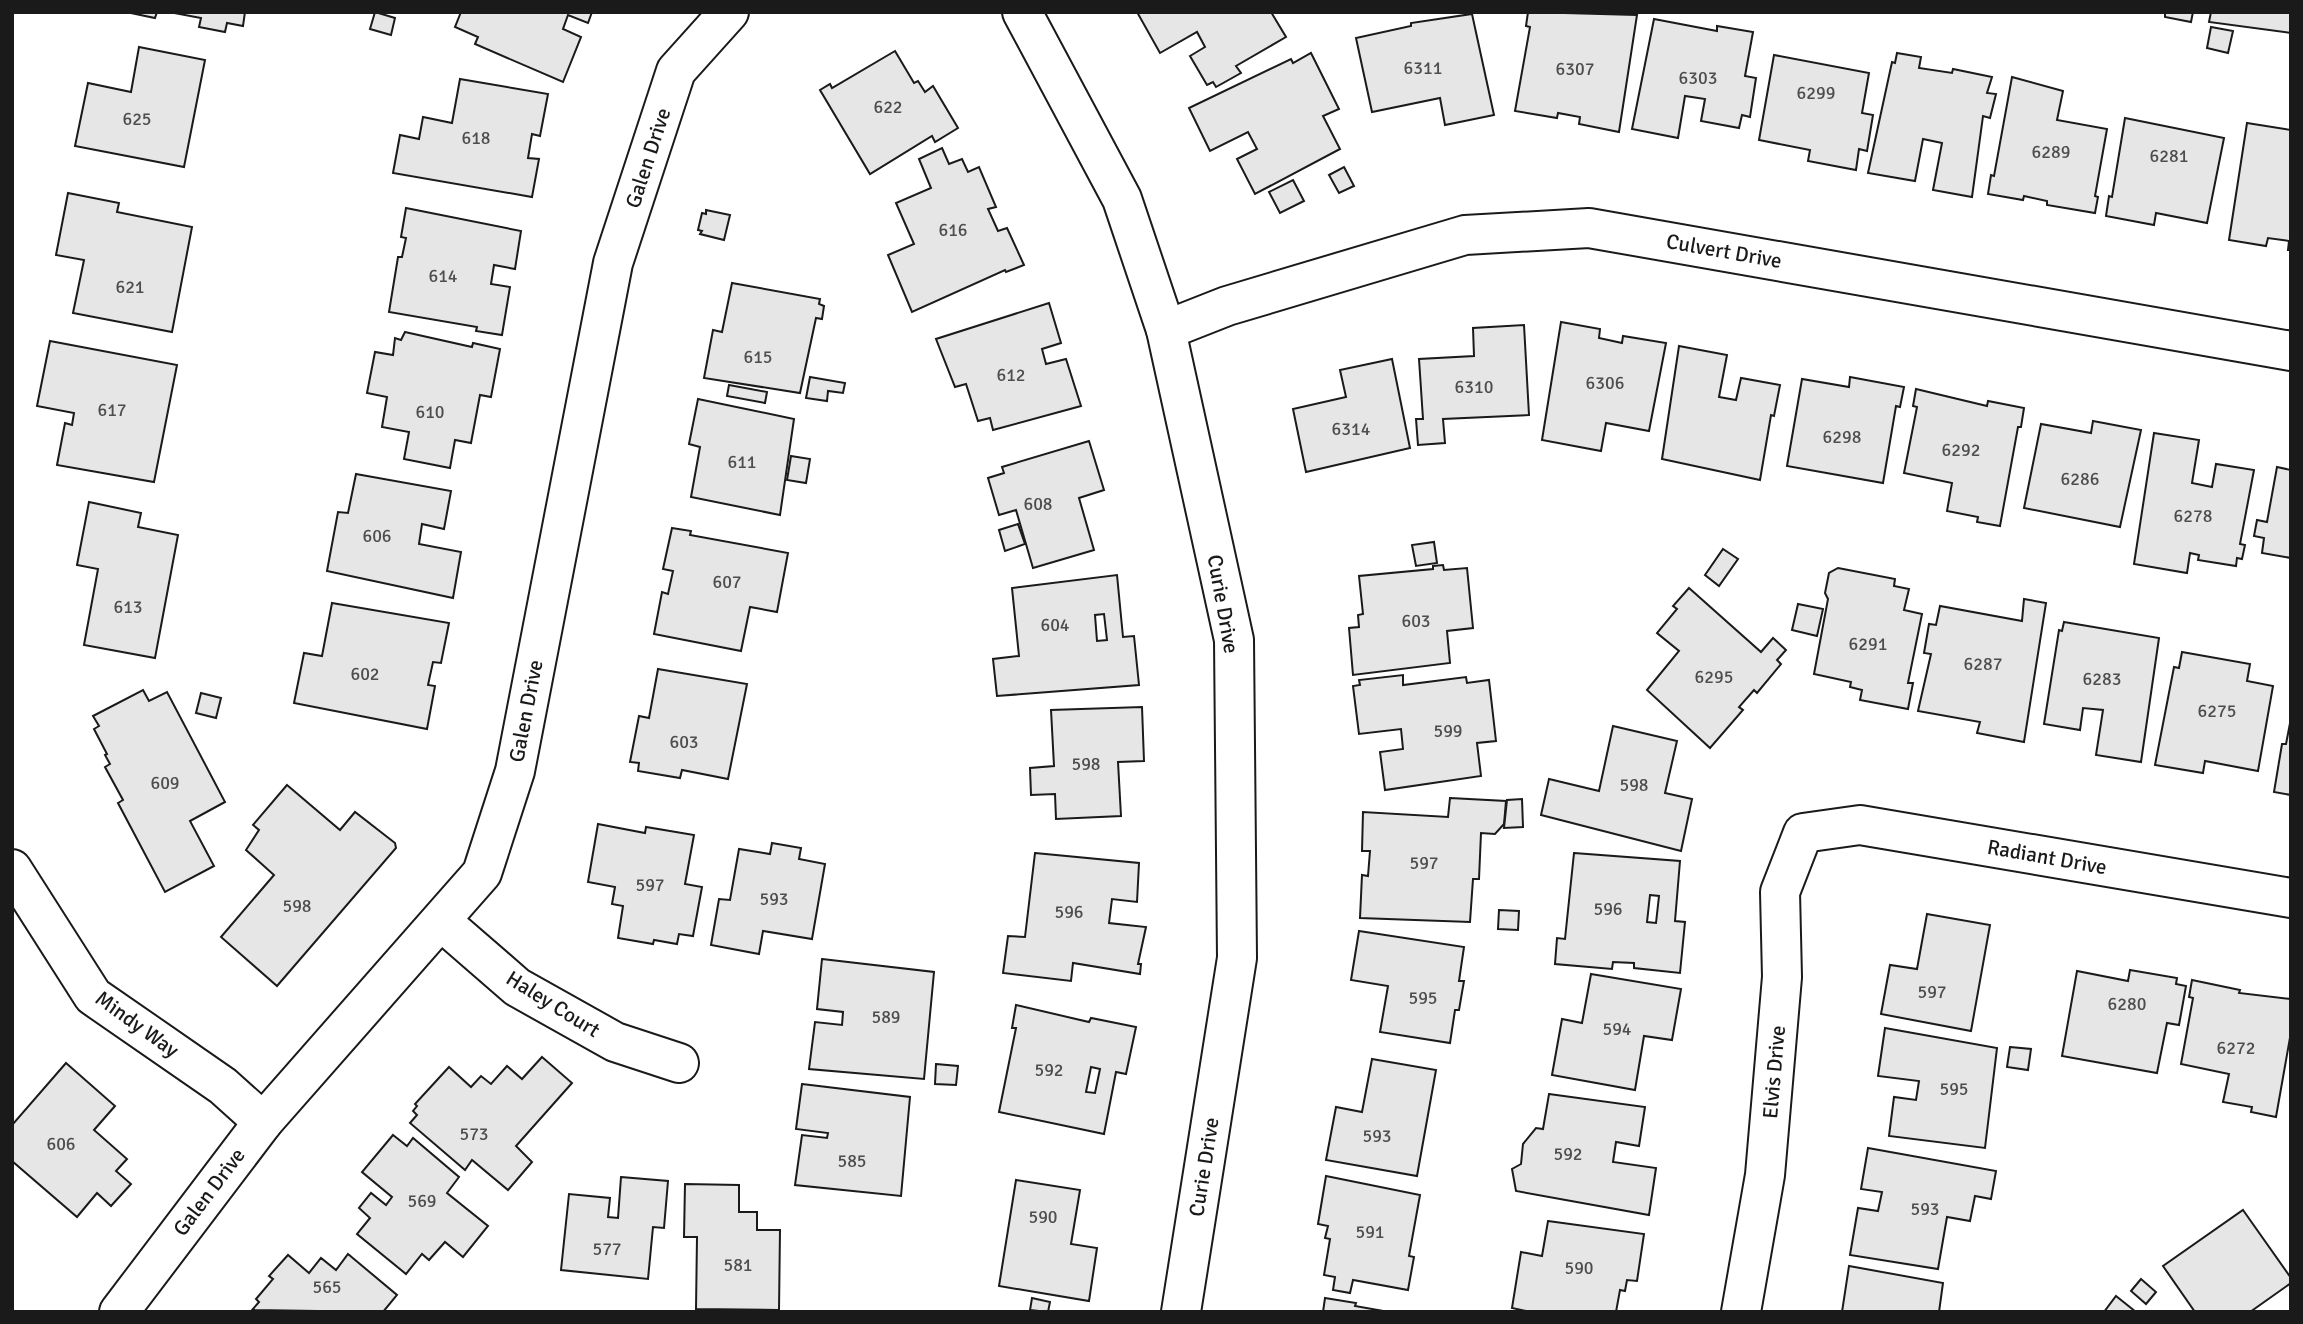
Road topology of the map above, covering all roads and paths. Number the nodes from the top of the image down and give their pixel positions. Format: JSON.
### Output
{"nodes":[{"id":1,"x":729,"y":12,"type":"edge"},
{"id":2,"x":1022,"y":12,"type":"edge"},
{"id":3,"x":1166,"y":330,"type":"junction"},
{"id":4,"x":2291,"y":351,"type":"edge"},
{"id":5,"x":1803,"y":833,"type":"joint"},
{"id":6,"x":12,"y":869,"type":"edge"},
{"id":7,"x":2291,"y":898,"type":"edge"},
{"id":8,"x":441,"y":921,"type":"junction"},
{"id":9,"x":678,"y":1063,"type":"dead end"},
{"id":10,"x":263,"y":1122,"type":"junction"},
{"id":11,"x":119,"y":1312,"type":"edge"},
{"id":12,"x":1181,"y":1312,"type":"edge"},
{"id":13,"x":1741,"y":1312,"type":"edge"}],
"edges":[{"from":1,"to":8,"type":"street","name":"Galen Drive"},
{"from":2,"to":3,"type":"street","name":"Curie Drive"},
{"from":3,"to":4,"type":"street","name":"Culvert Drive"},
{"from":3,"to":12,"type":"street","name":"Curie Drive"},
{"from":5,"to":7,"type":"street","name":"Radiant Drive"},
{"from":5,"to":13,"type":"street","name":"Elvis Drive"},
{"from":6,"to":10,"type":"street","name":"Mindy Way"},
{"from":8,"to":9,"type":"street","name":"Haley Court"},
{"from":8,"to":10,"type":"street","name":"Galen Drive"},
{"from":10,"to":11,"type":"street","name":"Galen Drive"}]}
